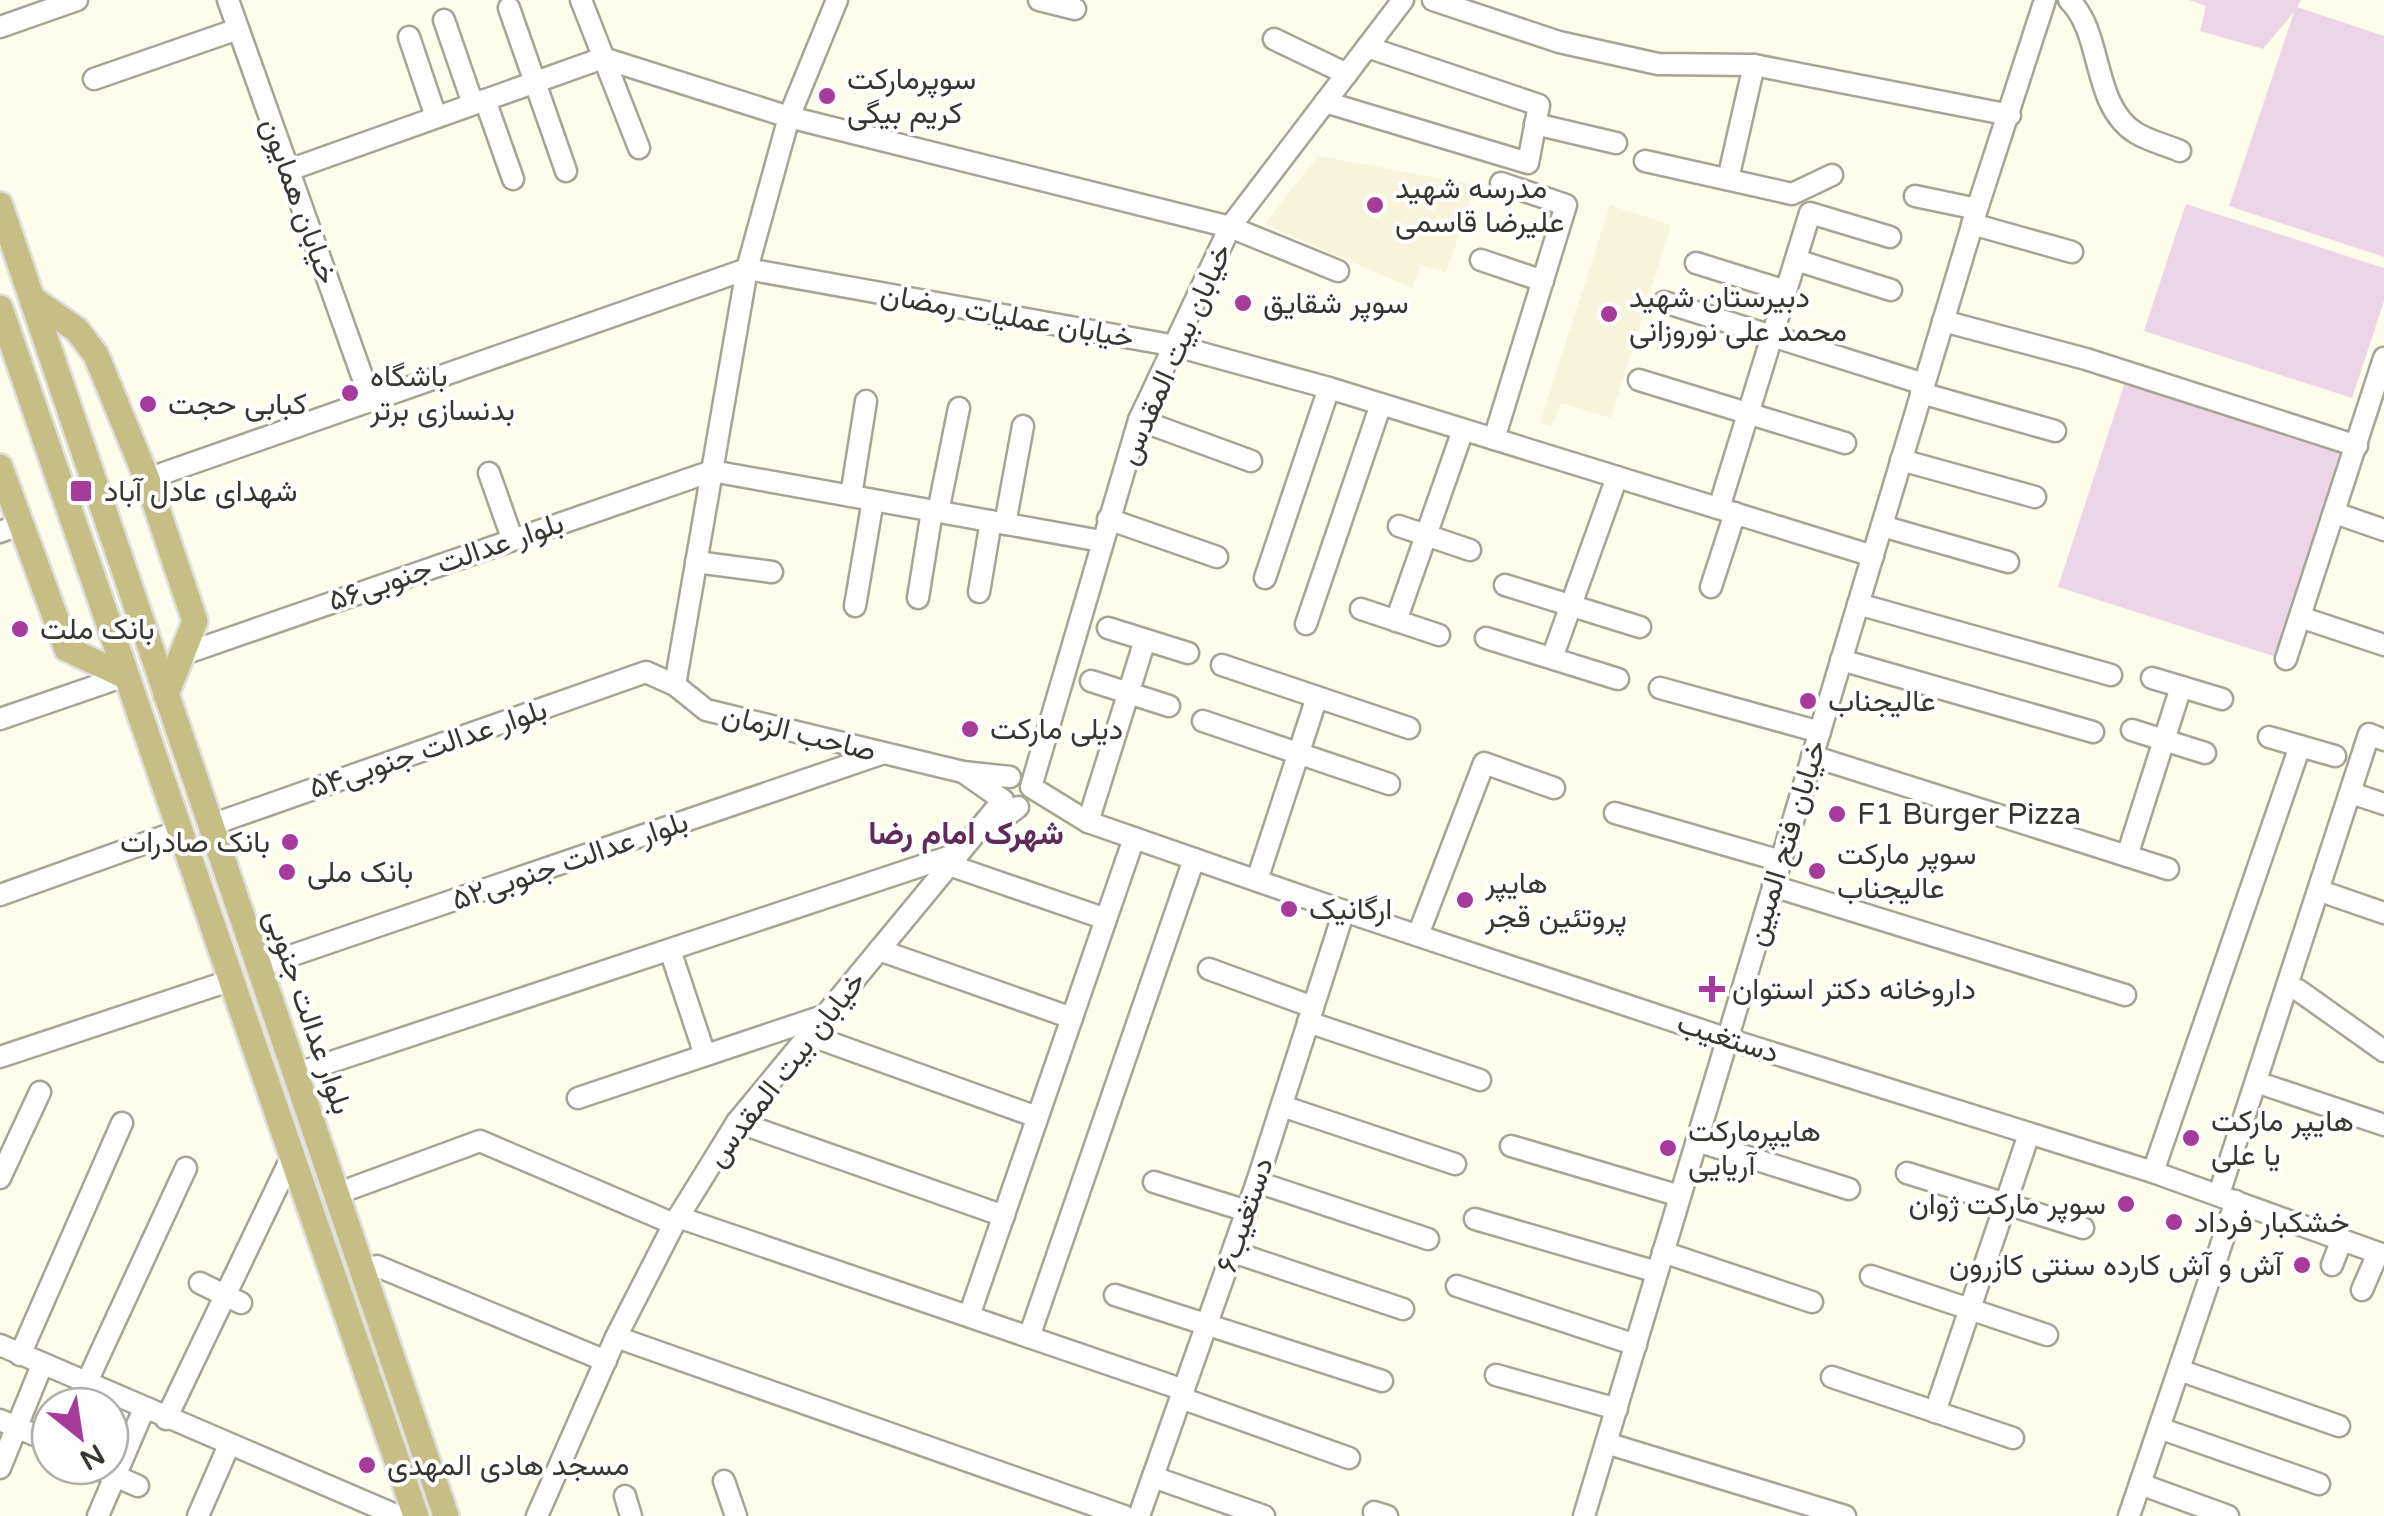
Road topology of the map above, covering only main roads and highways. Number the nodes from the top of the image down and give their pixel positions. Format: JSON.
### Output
{"nodes":[{"id":1,"x":0,"y":205,"type":"edge"},
{"id":2,"x":34,"y":300,"type":"junction"},
{"id":3,"x":0,"y":308,"type":"edge"},
{"id":4,"x":0,"y":467,"type":"edge"},
{"id":5,"x":11,"y":528,"type":"edge"},
{"id":6,"x":125,"y":676,"type":"junction"},
{"id":7,"x":166,"y":695,"type":"junction"},
{"id":8,"x":412,"y":1421,"type":"junction"},
{"id":9,"x":386,"y":1430,"type":"junction"},
{"id":10,"x":416,"y":1516,"type":"edge"},
{"id":11,"x":446,"y":1516,"type":"edge"}],
"edges":[{"from":1,"to":2,"type":"main road","name":"بلوار عدالت جنوبی"},
{"from":2,"to":7,"type":"main road","name":"بلوار عدالت جنوبی"},
{"from":2,"to":7,"type":"main road"},
{"from":3,"to":6,"type":"main road","name":"بلوار عدالت جنوبی"},
{"from":4,"to":5,"type":"main road"},
{"from":5,"to":6,"type":"main road"},
{"from":6,"to":9,"type":"main road","name":"بلوار عدالت جنوبی"},
{"from":7,"to":8,"type":"main road","name":"بلوار عدالت جنوبی"},
{"from":8,"to":9,"type":"main road"},
{"from":8,"to":11,"type":"main road","name":"بلوار عدالت جنوبی"},
{"from":9,"to":10,"type":"main road","name":"بلوار عدالت جنوبی"}]}
